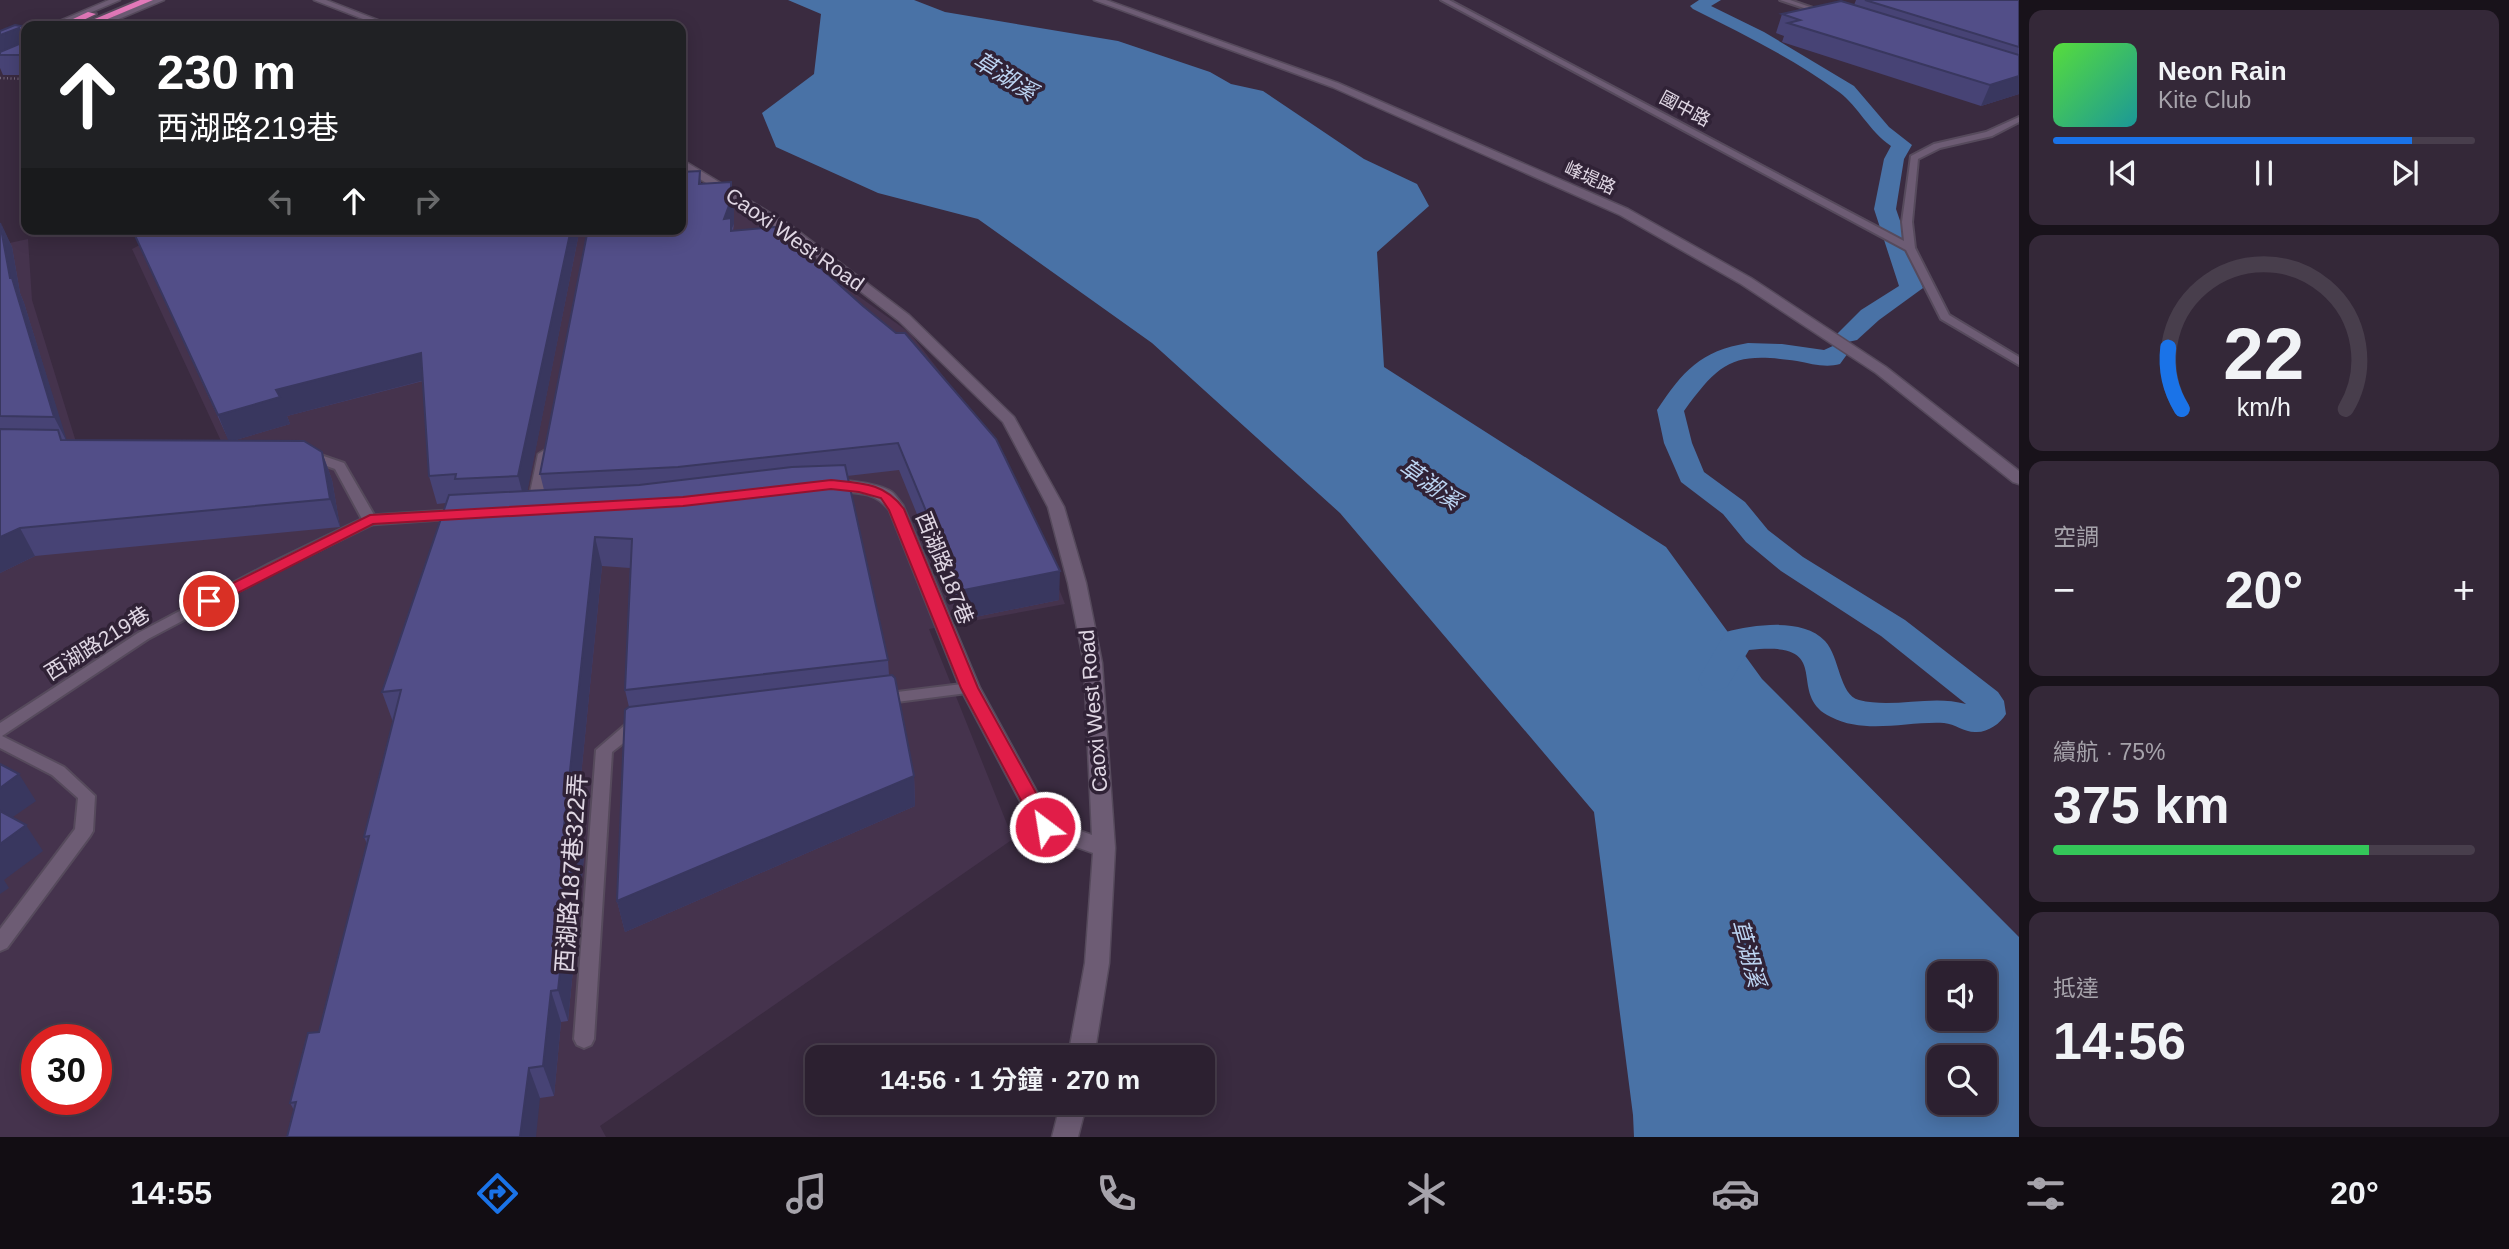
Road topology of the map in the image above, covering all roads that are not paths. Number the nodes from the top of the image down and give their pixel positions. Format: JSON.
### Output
{"nodes":[{"id":1,"x":116,"y":0,"type":"edge"},
{"id":2,"x":125,"y":0,"type":"edge"},
{"id":3,"x":148,"y":0,"type":"edge"},
{"id":4,"x":160,"y":0,"type":"edge"},
{"id":5,"x":318,"y":0,"type":"edge"},
{"id":6,"x":1098,"y":0,"type":"edge"},
{"id":7,"x":1444,"y":0,"type":"edge"},
{"id":8,"x":1783,"y":0,"type":"edge"},
{"id":9,"x":1835,"y":16,"type":"edge"},
{"id":10,"x":64,"y":21,"type":"edge"},
{"id":11,"x":75,"y":21,"type":"edge"},
{"id":12,"x":96,"y":21,"type":"edge"},
{"id":13,"x":108,"y":21,"type":"edge"},
{"id":14,"x":375,"y":21,"type":"edge"},
{"id":15,"x":2019,"y":119,"type":"edge"},
{"id":16,"x":686,"y":165,"type":"edge"},
{"id":17,"x":713,"y":183,"type":"junction"},
{"id":18,"x":691,"y":184,"type":"edge"},
{"id":19,"x":1909,"y":248,"type":"junction"},
{"id":20,"x":2019,"y":362,"type":"edge"},
{"id":21,"x":550,"y":433,"type":"edge"},
{"id":22,"x":298,"y":454,"type":"edge"},
{"id":23,"x":2019,"y":479,"type":"edge"},
{"id":24,"x":804,"y":488,"type":"edge"},
{"id":25,"x":535,"y":512,"type":"edge"},
{"id":26,"x":484,"y":514,"type":"edge"},
{"id":27,"x":370,"y":520,"type":"junction"},
{"id":28,"x":970,"y":688,"type":"junction"},
{"id":29,"x":861,"y":701,"type":"edge"},
{"id":30,"x":658,"y":726,"type":"edge"},
{"id":31,"x":0,"y":731,"type":"edge"},
{"id":32,"x":0,"y":741,"type":"edge"},
{"id":33,"x":1104,"y":848,"type":"junction"},
{"id":34,"x":0,"y":943,"type":"edge"},
{"id":35,"x":584,"y":1039,"type":"dead end"},
{"id":36,"x":1083,"y":1045,"type":"edge"},
{"id":37,"x":1071,"y":1115,"type":"edge"},
{"id":38,"x":1065,"y":1137,"type":"edge"}],
"edges":[{"from":1,"to":10,"type":"street"},
{"from":2,"to":11,"type":"highway"},
{"from":3,"to":12,"type":"highway"},
{"from":4,"to":13,"type":"street"},
{"from":5,"to":14,"type":"street"},
{"from":6,"to":23,"type":"street","name":"峰堤路"},
{"from":7,"to":19,"type":"lane","name":"國中路"},
{"from":8,"to":9,"type":"lane"},
{"from":15,"to":19,"type":"lane"},
{"from":16,"to":17,"type":"street","name":"Caoxi West Road"},
{"from":17,"to":18,"type":"street"},
{"from":17,"to":33,"type":"street","name":"Caoxi West Road"},
{"from":19,"to":20,"type":"lane"},
{"from":21,"to":25,"type":"street"},
{"from":22,"to":27,"type":"lane"},
{"from":24,"to":28,"type":"street","name":"西湖路187巷"},
{"from":26,"to":27,"type":"street"},
{"from":27,"to":31,"type":"lane","name":"西湖路219巷"},
{"from":28,"to":29,"type":"lane"},
{"from":28,"to":33,"type":"street","name":"西湖路187巷"},
{"from":30,"to":35,"type":"lane","name":"西湖路187巷322弄"},
{"from":32,"to":34,"type":"lane"},
{"from":33,"to":36,"type":"street","name":"Caoxi West Road"},
{"from":37,"to":38,"type":"street"}]}
